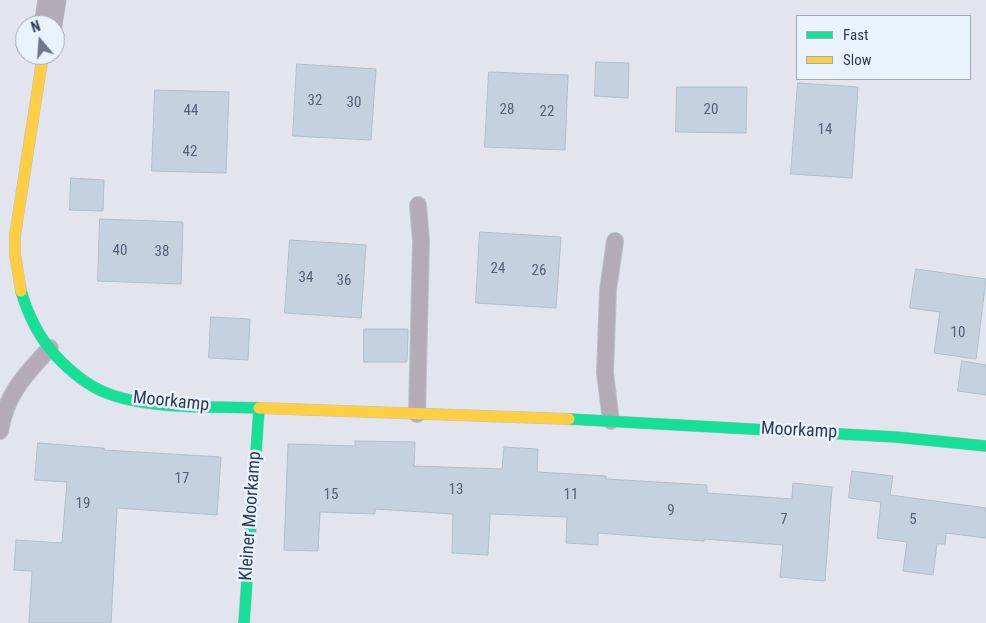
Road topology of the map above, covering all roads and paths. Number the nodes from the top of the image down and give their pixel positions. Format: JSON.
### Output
{"nodes":[{"id":1,"x":52,"y":0,"type":"edge"},
{"id":2,"x":50,"y":15,"type":"edge"},
{"id":3,"x":41,"y":65,"type":"edge"},
{"id":4,"x":418,"y":205,"type":"dead end"},
{"id":5,"x":615,"y":241,"type":"dead end"},
{"id":6,"x":50,"y":348,"type":"junction"},
{"id":7,"x":259,"y":409,"type":"junction"},
{"id":8,"x":417,"y":414,"type":"junction"},
{"id":9,"x":611,"y":421,"type":"junction"},
{"id":10,"x":0,"y":430,"type":"edge"},
{"id":11,"x":986,"y":446,"type":"edge"},
{"id":12,"x":244,"y":623,"type":"edge"}],
"edges":[{"from":1,"to":2,"type":"street"},
{"from":3,"to":6,"type":"street","name":"Moorkamp"},
{"from":4,"to":8,"type":"lane"},
{"from":5,"to":9,"type":"lane"},
{"from":6,"to":7,"type":"street","name":"Moorkamp"},
{"from":6,"to":10,"type":"lane"},
{"from":7,"to":8,"type":"street","name":"Moorkamp"},
{"from":7,"to":12,"type":"street","name":"Kleiner Moorkamp"},
{"from":8,"to":9,"type":"street","name":"Moorkamp"},
{"from":9,"to":11,"type":"street","name":"Moorkamp"}]}
